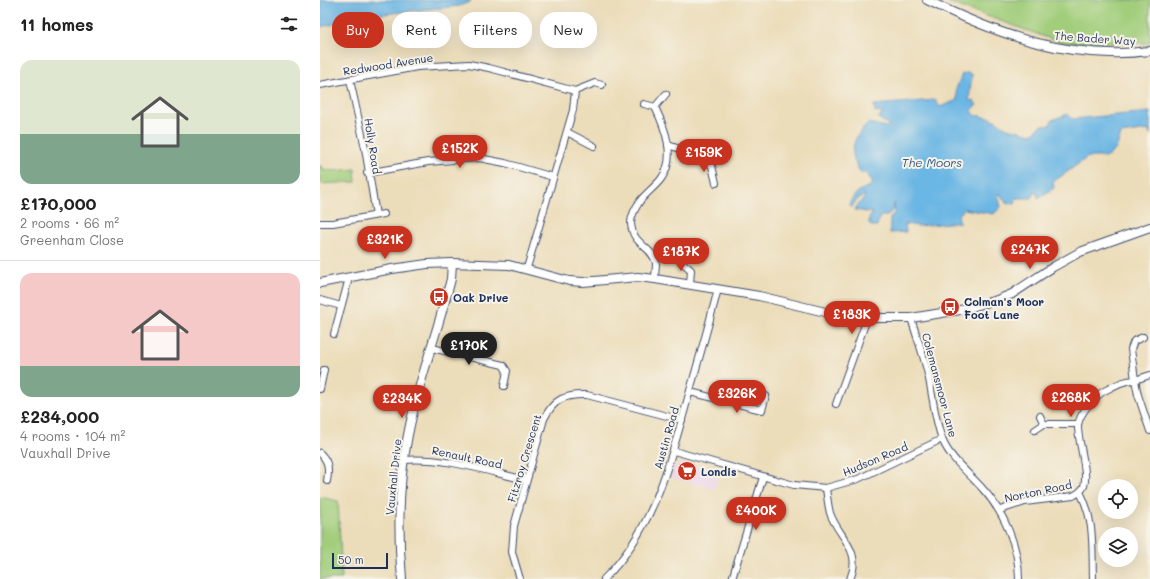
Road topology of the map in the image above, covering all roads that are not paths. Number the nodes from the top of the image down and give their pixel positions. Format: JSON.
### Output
{"nodes":[{"id":1,"x":928,"y":0,"type":"edge"},
{"id":2,"x":1150,"y":51,"type":"edge"},
{"id":3,"x":350,"y":80,"type":"junction"},
{"id":4,"x":320,"y":84,"type":"edge"},
{"id":5,"x":602,"y":85,"type":"dead end"},
{"id":6,"x":575,"y":91,"type":"junction"},
{"id":7,"x":666,"y":94,"type":"dead end"},
{"id":8,"x":644,"y":104,"type":"dead end"},
{"id":9,"x":655,"y":107,"type":"junction"},
{"id":10,"x":567,"y":132,"type":"junction"},
{"id":11,"x":668,"y":145,"type":"junction"},
{"id":12,"x":594,"y":146,"type":"dead end"},
{"id":13,"x":714,"y":151,"type":"dead end"},
{"id":14,"x":704,"y":157,"type":"junction"},
{"id":15,"x":367,"y":173,"type":"junction"},
{"id":16,"x":553,"y":177,"type":"junction"},
{"id":17,"x":716,"y":184,"type":"dead end"},
{"id":18,"x":384,"y":214,"type":"dead end"},
{"id":19,"x":376,"y":215,"type":"junction"},
{"id":20,"x":320,"y":223,"type":"edge"},
{"id":21,"x":1150,"y":227,"type":"edge"},
{"id":22,"x":663,"y":246,"type":"dead end"},
{"id":23,"x":452,"y":263,"type":"junction"},
{"id":24,"x":527,"y":268,"type":"junction"},
{"id":25,"x":349,"y":278,"type":"junction"},
{"id":26,"x":655,"y":279,"type":"junction"},
{"id":27,"x":320,"y":283,"type":"edge"},
{"id":28,"x":690,"y":284,"type":"junction"},
{"id":29,"x":718,"y":289,"type":"junction"},
{"id":30,"x":320,"y":300,"type":"edge"},
{"id":31,"x":341,"y":306,"type":"junction"},
{"id":32,"x":911,"y":318,"type":"junction"},
{"id":33,"x":867,"y":319,"type":"junction"},
{"id":34,"x":334,"y":334,"type":"dead end"},
{"id":35,"x":1143,"y":337,"type":"dead end"},
{"id":36,"x":432,"y":348,"type":"junction"},
{"id":37,"x":324,"y":370,"type":"dead end"},
{"id":38,"x":1150,"y":375,"type":"edge"},
{"id":39,"x":1135,"y":380,"type":"junction"},
{"id":40,"x":504,"y":386,"type":"dead end"},
{"id":41,"x":320,"y":389,"type":"edge"},
{"id":42,"x":690,"y":392,"type":"junction"},
{"id":43,"x":766,"y":396,"type":"dead end"},
{"id":44,"x":836,"y":404,"type":"dead end"},
{"id":45,"x":1040,"y":416,"type":"dead end"},
{"id":46,"x":682,"y":420,"type":"junction"},
{"id":47,"x":1044,"y":424,"type":"junction"},
{"id":48,"x":1078,"y":424,"type":"junction"},
{"id":49,"x":1035,"y":430,"type":"dead end"},
{"id":50,"x":1150,"y":431,"type":"edge"},
{"id":51,"x":942,"y":440,"type":"junction"},
{"id":52,"x":674,"y":451,"type":"junction"},
{"id":53,"x":320,"y":453,"type":"edge"},
{"id":54,"x":404,"y":460,"type":"junction"},
{"id":55,"x":763,"y":477,"type":"junction"},
{"id":56,"x":526,"y":480,"type":"junction"},
{"id":57,"x":327,"y":481,"type":"dead end"},
{"id":58,"x":826,"y":488,"type":"junction"},
{"id":59,"x":1080,"y":492,"type":"junction"},
{"id":60,"x":1000,"y":510,"type":"junction"},
{"id":61,"x":402,"y":579,"type":"edge"},
{"id":62,"x":520,"y":579,"type":"edge"},
{"id":63,"x":604,"y":579,"type":"edge"},
{"id":64,"x":732,"y":579,"type":"edge"},
{"id":65,"x":850,"y":579,"type":"edge"},
{"id":66,"x":1019,"y":579,"type":"edge"},
{"id":67,"x":1093,"y":579,"type":"edge"}],
"edges":[{"from":1,"to":2,"type":"street","name":"The Bader Way"},
{"from":3,"to":4,"type":"street","name":"Redwood Avenue"},
{"from":3,"to":6,"type":"street","name":"Redwood Avenue"},
{"from":3,"to":15,"type":"street","name":"Holly Road"},
{"from":5,"to":6,"type":"street"},
{"from":6,"to":10,"type":"street"},
{"from":7,"to":9,"type":"street"},
{"from":8,"to":9,"type":"street"},
{"from":9,"to":11,"type":"street"},
{"from":10,"to":12,"type":"street"},
{"from":10,"to":16,"type":"street"},
{"from":11,"to":14,"type":"street"},
{"from":11,"to":26,"type":"street"},
{"from":13,"to":14,"type":"street"},
{"from":14,"to":17,"type":"street"},
{"from":15,"to":16,"type":"street"},
{"from":15,"to":19,"type":"street","name":"Holly Road"},
{"from":16,"to":24,"type":"street"},
{"from":18,"to":19,"type":"street"},
{"from":19,"to":20,"type":"street"},
{"from":21,"to":32,"type":"street"},
{"from":22,"to":28,"type":"street"},
{"from":23,"to":24,"type":"street"},
{"from":23,"to":25,"type":"street"},
{"from":23,"to":36,"type":"street","name":"Vauxhall Drive"},
{"from":24,"to":26,"type":"street"},
{"from":25,"to":27,"type":"street"},
{"from":25,"to":31,"type":"street"},
{"from":26,"to":28,"type":"street"},
{"from":28,"to":29,"type":"street"},
{"from":29,"to":33,"type":"street"},
{"from":29,"to":42,"type":"street","name":"Austin Road"},
{"from":30,"to":31,"type":"street"},
{"from":31,"to":34,"type":"street"},
{"from":32,"to":33,"type":"street"},
{"from":32,"to":51,"type":"street","name":"Colemansmoor Lane"},
{"from":33,"to":44,"type":"street"},
{"from":35,"to":39,"type":"street"},
{"from":36,"to":40,"type":"street"},
{"from":36,"to":54,"type":"street","name":"Vauxhall Drive"},
{"from":37,"to":41,"type":"street"},
{"from":38,"to":39,"type":"street"},
{"from":39,"to":48,"type":"street"},
{"from":39,"to":50,"type":"street"},
{"from":42,"to":43,"type":"street"},
{"from":42,"to":46,"type":"street","name":"Austin Road"},
{"from":45,"to":47,"type":"street"},
{"from":46,"to":52,"type":"street","name":"Austin Road"},
{"from":46,"to":56,"type":"street","name":"Fitzroy Crescent"},
{"from":47,"to":48,"type":"street"},
{"from":47,"to":49,"type":"street"},
{"from":48,"to":59,"type":"street","name":"Norton Road"},
{"from":51,"to":58,"type":"street","name":"Hudson Road"},
{"from":51,"to":60,"type":"street","name":"Colemansmoor Lane"},
{"from":52,"to":55,"type":"street","name":"Hudson Road"},
{"from":52,"to":63,"type":"street","name":"Austin Road"},
{"from":53,"to":57,"type":"street"},
{"from":54,"to":56,"type":"street","name":"Renault Road"},
{"from":54,"to":61,"type":"street","name":"Vauxhall Drive"},
{"from":55,"to":58,"type":"street","name":"Hudson Road"},
{"from":55,"to":64,"type":"street"},
{"from":56,"to":62,"type":"street","name":"Fitzroy Crescent"},
{"from":58,"to":65,"type":"street"},
{"from":59,"to":60,"type":"street","name":"Norton Road"},
{"from":59,"to":67,"type":"street","name":"Norton Road"},
{"from":60,"to":66,"type":"street","name":"Colemansmoor Lane"}]}
